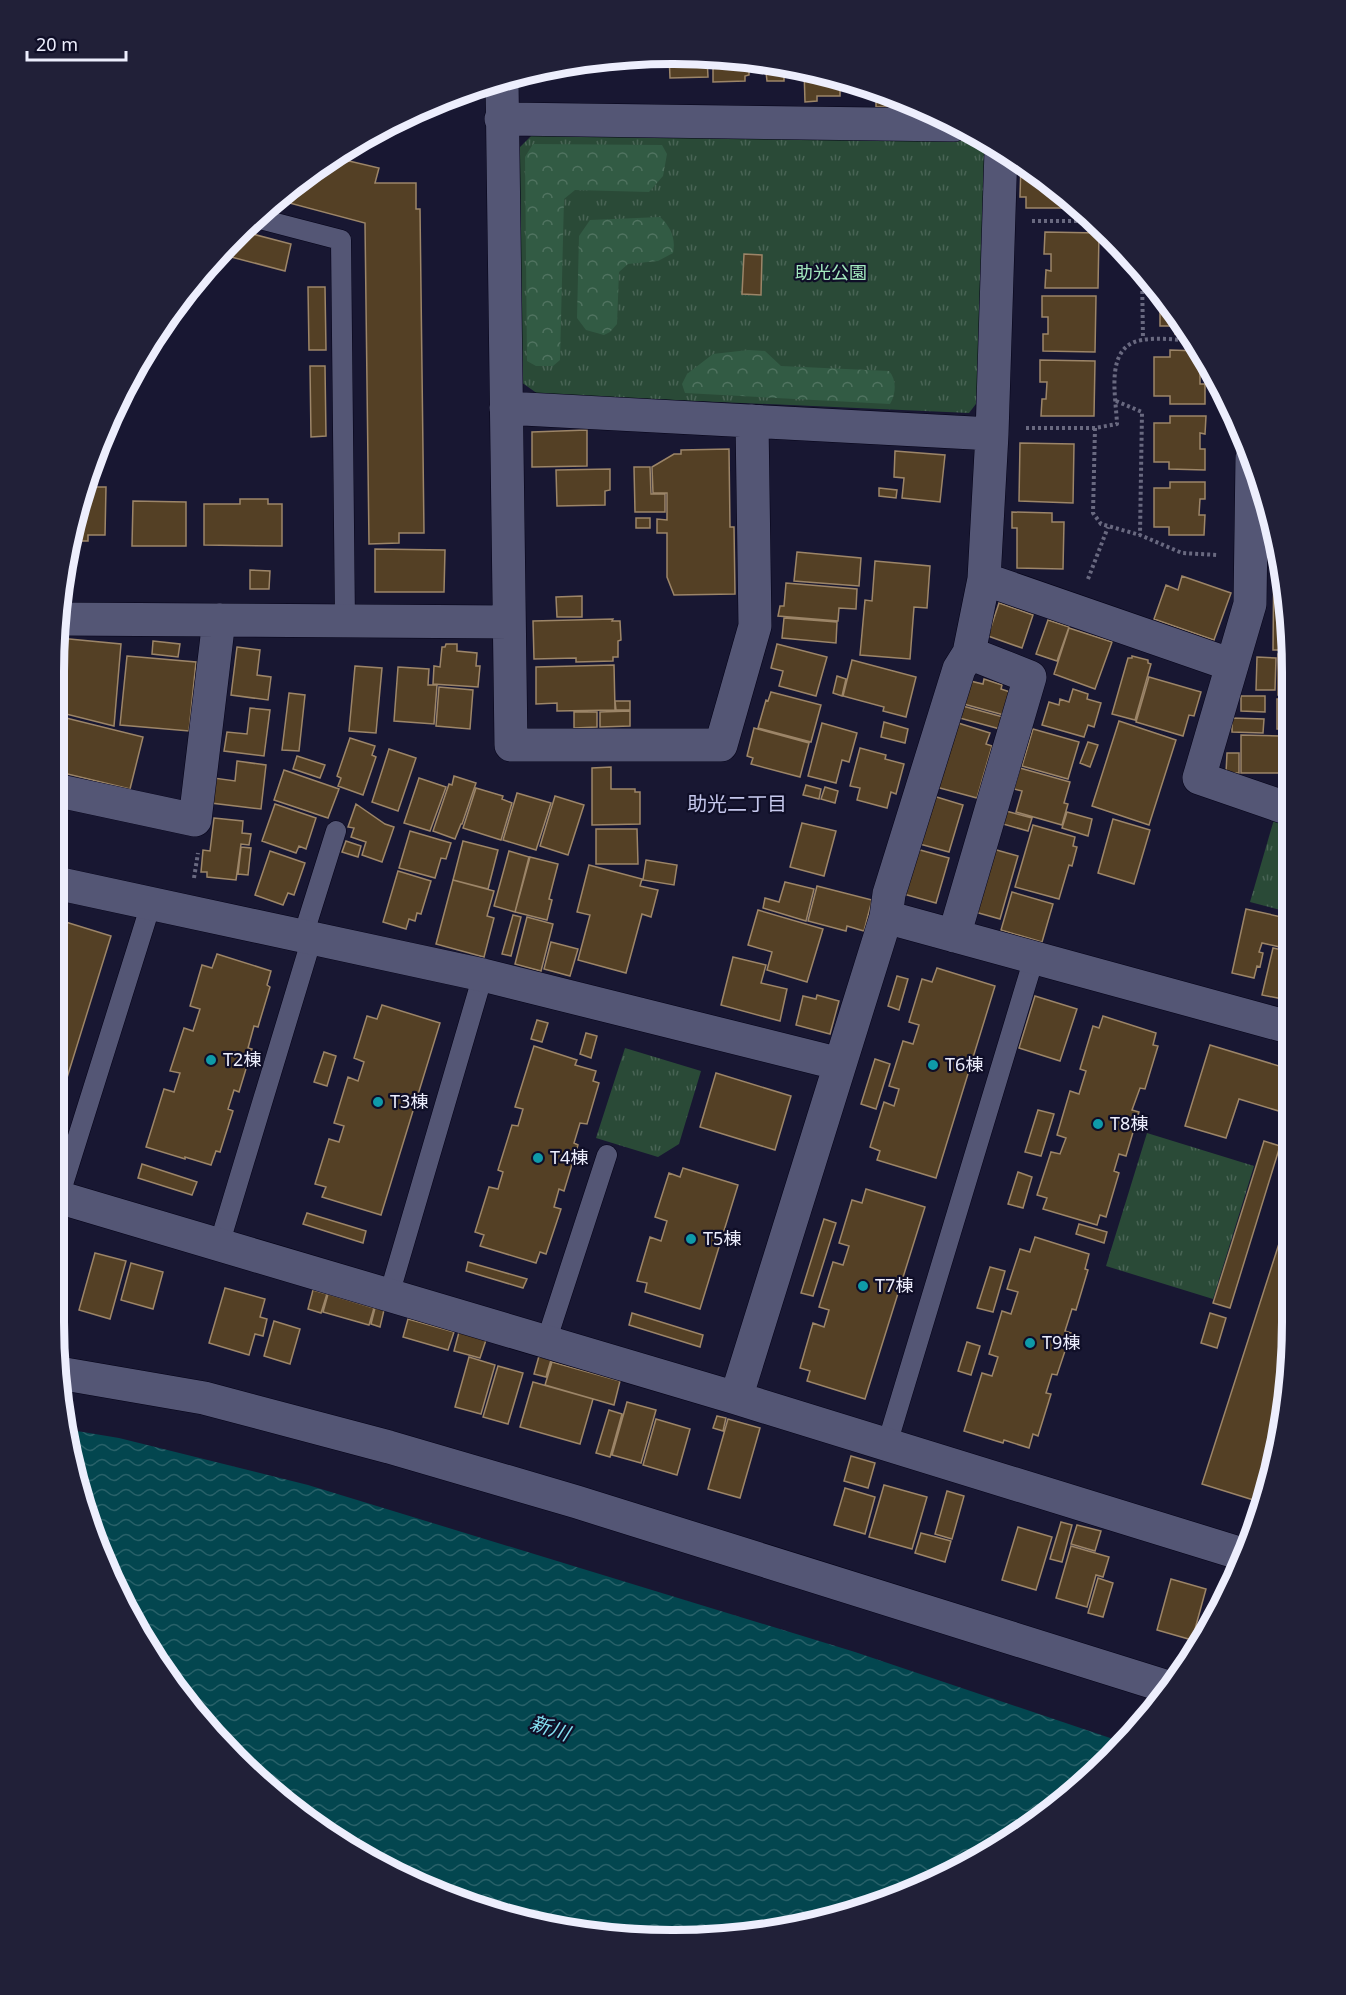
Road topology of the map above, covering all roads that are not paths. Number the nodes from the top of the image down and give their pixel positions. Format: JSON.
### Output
{"nodes":[{"id":1,"x":502,"y":89,"type":"edge"},
{"id":2,"x":501,"y":118,"type":"junction"},
{"id":3,"x":937,"y":125,"type":"edge"},
{"id":4,"x":1001,"y":161,"type":"edge"},
{"id":5,"x":267,"y":221,"type":"edge"},
{"id":6,"x":506,"y":408,"type":"junction"},
{"id":7,"x":752,"y":421,"type":"junction"},
{"id":8,"x":992,"y":431,"type":"junction"},
{"id":9,"x":1252,"y":486,"type":"edge"},
{"id":10,"x":984,"y":579,"type":"junction"},
{"id":11,"x":67,"y":619,"type":"edge"},
{"id":12,"x":219,"y":620,"type":"junction"},
{"id":13,"x":345,"y":621,"type":"junction"},
{"id":14,"x":510,"y":622,"type":"junction"},
{"id":15,"x":969,"y":653,"type":"junction"},
{"id":16,"x":1232,"y":665,"type":"junction"},
{"id":17,"x":64,"y":792,"type":"edge"},
{"id":18,"x":1282,"y":807,"type":"edge"},
{"id":19,"x":336,"y":831,"type":"dead end"},
{"id":20,"x":64,"y":886,"type":"edge"},
{"id":21,"x":151,"y":903,"type":"junction"},
{"id":22,"x":886,"y":917,"type":"junction"},
{"id":23,"x":954,"y":936,"type":"junction"},
{"id":24,"x":308,"y":937,"type":"junction"},
{"id":25,"x":1034,"y":958,"type":"junction"},
{"id":26,"x":483,"y":975,"type":"junction"},
{"id":27,"x":1282,"y":1025,"type":"edge"},
{"id":28,"x":840,"y":1064,"type":"junction"},
{"id":29,"x":607,"y":1155,"type":"dead end"},
{"id":30,"x":64,"y":1181,"type":"edge"},
{"id":31,"x":64,"y":1198,"type":"edge"},
{"id":32,"x":219,"y":1245,"type":"junction"},
{"id":33,"x":389,"y":1295,"type":"junction"},
{"id":34,"x":546,"y":1342,"type":"junction"},
{"id":35,"x":67,"y":1374,"type":"edge"},
{"id":36,"x":736,"y":1398,"type":"junction"},
{"id":37,"x":887,"y":1444,"type":"junction"},
{"id":38,"x":1236,"y":1552,"type":"edge"},
{"id":39,"x":1161,"y":1685,"type":"edge"}],
"edges":[{"from":1,"to":2,"type":"street"},
{"from":2,"to":3,"type":"street"},
{"from":2,"to":6,"type":"street"},
{"from":4,"to":8,"type":"street"},
{"from":5,"to":13,"type":"lane"},
{"from":6,"to":7,"type":"street"},
{"from":6,"to":14,"type":"street"},
{"from":7,"to":8,"type":"street"},
{"from":7,"to":14,"type":"street"},
{"from":8,"to":10,"type":"street"},
{"from":9,"to":16,"type":"street"},
{"from":10,"to":15,"type":"street"},
{"from":10,"to":16,"type":"street"},
{"from":11,"to":12,"type":"street"},
{"from":12,"to":13,"type":"street"},
{"from":12,"to":17,"type":"street"},
{"from":13,"to":14,"type":"street"},
{"from":15,"to":22,"type":"street"},
{"from":15,"to":23,"type":"street"},
{"from":16,"to":18,"type":"street"},
{"from":19,"to":24,"type":"lane"},
{"from":20,"to":21,"type":"street"},
{"from":21,"to":24,"type":"street"},
{"from":21,"to":30,"type":"lane"},
{"from":22,"to":23,"type":"street"},
{"from":22,"to":28,"type":"street"},
{"from":23,"to":25,"type":"street"},
{"from":24,"to":26,"type":"street"},
{"from":24,"to":32,"type":"lane"},
{"from":25,"to":27,"type":"street"},
{"from":25,"to":37,"type":"lane"},
{"from":26,"to":28,"type":"street"},
{"from":26,"to":33,"type":"lane"},
{"from":28,"to":36,"type":"street"},
{"from":29,"to":34,"type":"lane"},
{"from":31,"to":32,"type":"street"},
{"from":32,"to":33,"type":"street"},
{"from":33,"to":34,"type":"street"},
{"from":34,"to":36,"type":"street"},
{"from":35,"to":39,"type":"street"},
{"from":36,"to":37,"type":"street"},
{"from":37,"to":38,"type":"street"}]}
